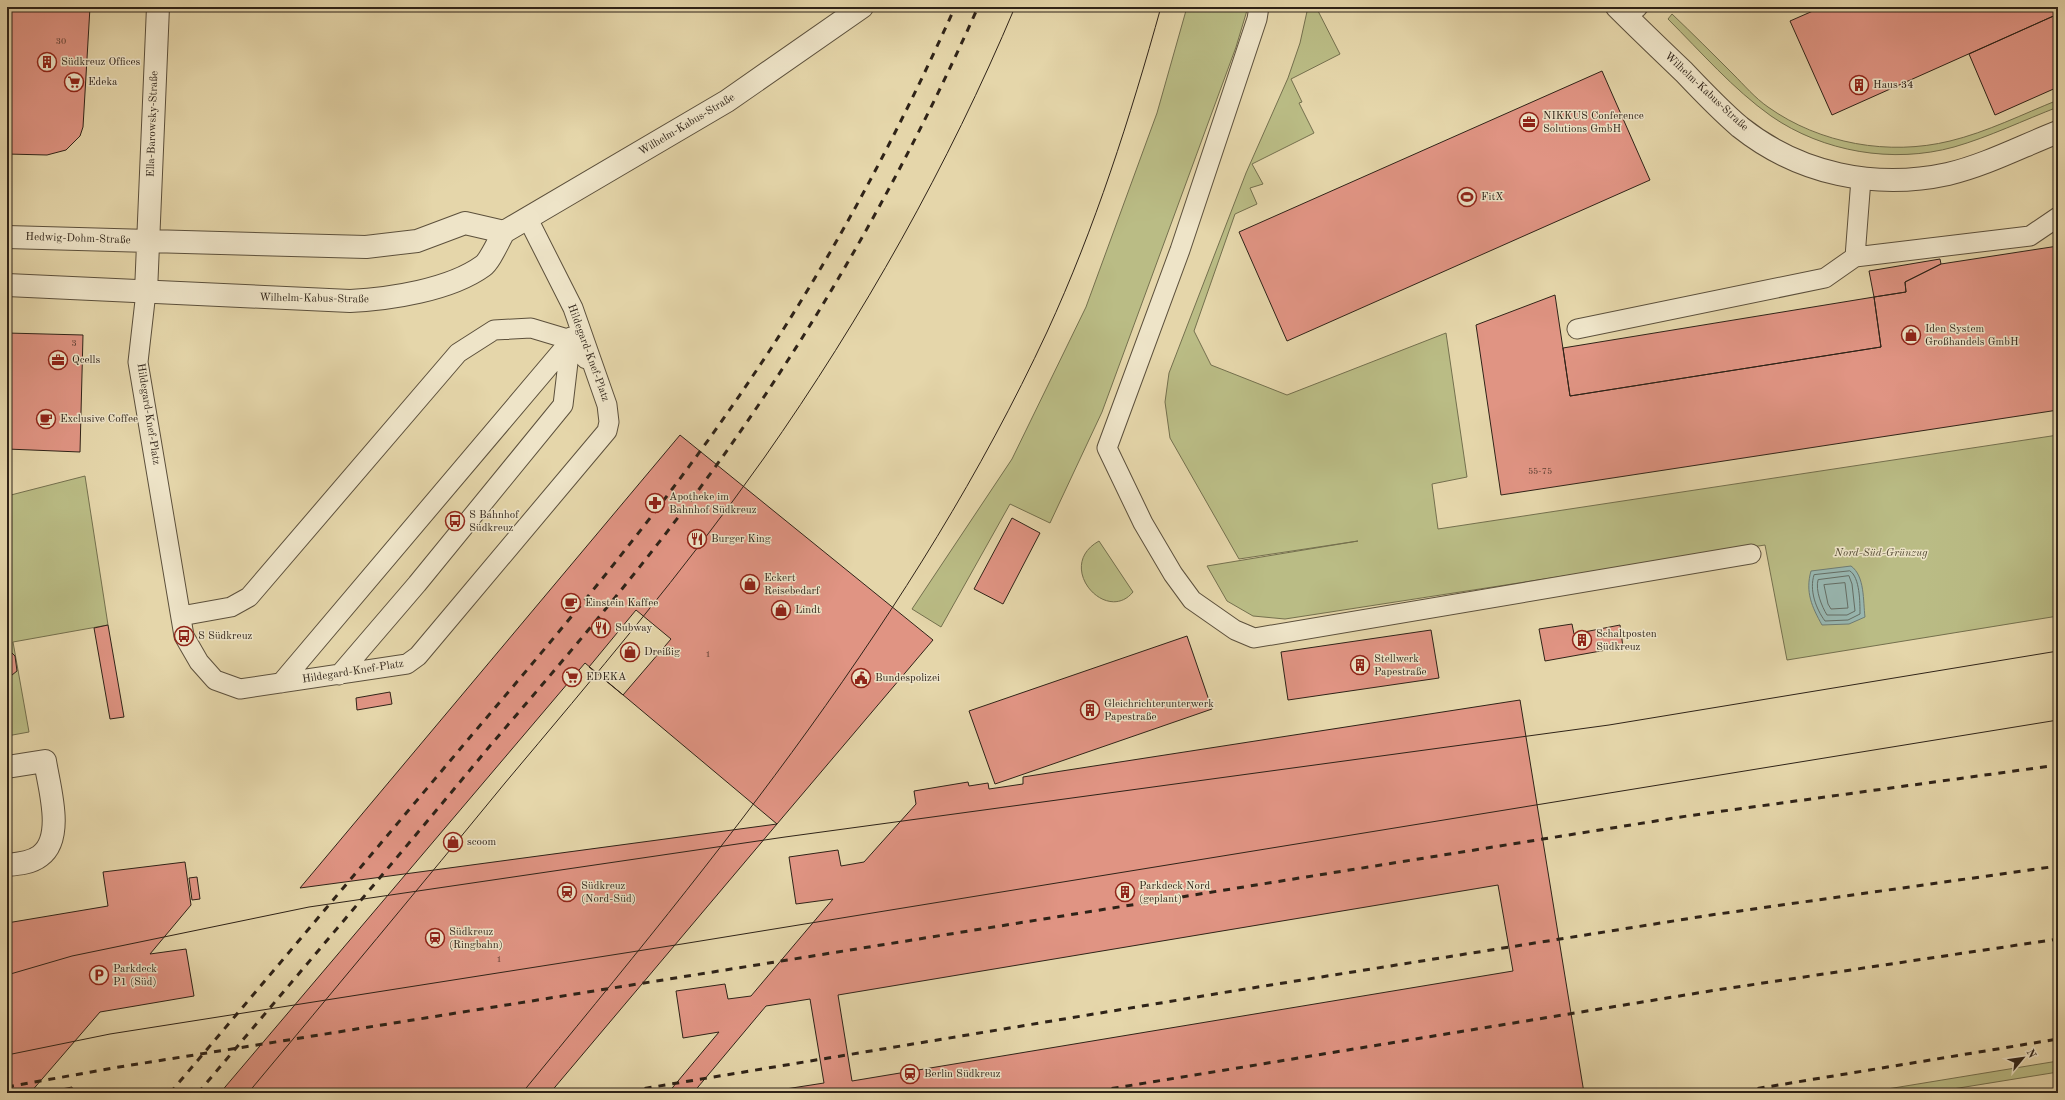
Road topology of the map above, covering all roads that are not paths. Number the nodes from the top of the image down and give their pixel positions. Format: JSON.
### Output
{"nodes":[{"id":1,"x":158,"y":7,"type":"edge"},
{"id":2,"x":862,"y":7,"type":"edge"},
{"id":3,"x":1259,"y":7,"type":"edge"},
{"id":4,"x":1627,"y":10,"type":"edge"},
{"id":5,"x":2058,"y":132,"type":"edge"},
{"id":6,"x":1861,"y":179,"type":"junction"},
{"id":7,"x":2058,"y":217,"type":"edge"},
{"id":8,"x":528,"y":219,"type":"junction"},
{"id":9,"x":504,"y":232,"type":"junction"},
{"id":10,"x":7,"y":237,"type":"edge"},
{"id":11,"x":148,"y":242,"type":"junction"},
{"id":12,"x":1854,"y":257,"type":"junction"},
{"id":13,"x":7,"y":285,"type":"edge"},
{"id":14,"x":146,"y":292,"type":"junction"},
{"id":15,"x":573,"y":308,"type":"junction"},
{"id":16,"x":1577,"y":329,"type":"dead end"},
{"id":17,"x":570,"y":340,"type":"junction"},
{"id":18,"x":592,"y":365,"type":"junction"},
{"id":19,"x":1751,"y":554,"type":"dead end"},
{"id":20,"x":181,"y":616,"type":"junction"},
{"id":21,"x":339,"y":675,"type":"junction"},
{"id":22,"x":281,"y":683,"type":"junction"},
{"id":23,"x":7,"y":767,"type":"edge"},
{"id":24,"x":7,"y":865,"type":"edge"}],
"edges":[{"from":1,"to":11,"type":"street","name":"Ella-Barowsky-Straße"},
{"from":2,"to":8,"type":"street","name":"Wilhelm-Kabus-Straße"},
{"from":3,"to":19,"type":"lane"},
{"from":4,"to":6,"type":"street","name":"Wilhelm-Kabus-Straße"},
{"from":5,"to":6,"type":"street","name":"Wilhelm-Kabus-Straße"},
{"from":6,"to":12,"type":"lane"},
{"from":7,"to":12,"type":"lane"},
{"from":8,"to":9,"type":"street","name":"Wilhelm-Kabus-Straße"},
{"from":8,"to":15,"type":"lane","name":"Hildegard-Knef-Platz"},
{"from":9,"to":11,"type":"street"},
{"from":9,"to":14,"type":"street","name":"Wilhelm-Kabus-Straße"},
{"from":10,"to":11,"type":"street","name":"Hedwig-Dohm-Straße"},
{"from":11,"to":14,"type":"street","name":"Ella-Barowsky-Straße"},
{"from":12,"to":16,"type":"lane"},
{"from":13,"to":14,"type":"street"},
{"from":14,"to":20,"type":"lane","name":"Hildegard-Knef-Platz"},
{"from":15,"to":17,"type":"lane"},
{"from":15,"to":18,"type":"lane","name":"Hildegard-Knef-Platz"},
{"from":17,"to":18,"type":"lane"},
{"from":17,"to":20,"type":"lane"},
{"from":17,"to":21,"type":"lane"},
{"from":17,"to":22,"type":"lane"},
{"from":18,"to":21,"type":"lane","name":"Hildegard-Knef-Platz"},
{"from":20,"to":22,"type":"lane","name":"Hildegard-Knef-Platz"},
{"from":21,"to":22,"type":"lane","name":"Hildegard-Knef-Platz"},
{"from":23,"to":24,"type":"street"}]}
